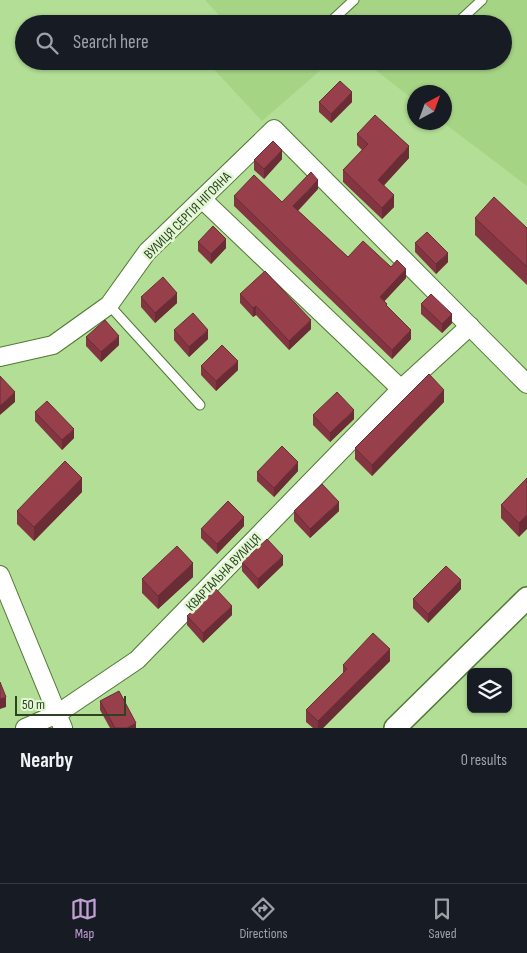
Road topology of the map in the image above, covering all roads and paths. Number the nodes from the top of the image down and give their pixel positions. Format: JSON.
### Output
{"nodes":[{"id":1,"x":354,"y":0,"type":"edge"},
{"id":2,"x":482,"y":0,"type":"edge"},
{"id":3,"x":338,"y":15,"type":"edge"},
{"id":4,"x":466,"y":15,"type":"edge"},
{"id":5,"x":202,"y":199,"type":"junction"},
{"id":6,"x":109,"y":305,"type":"junction"},
{"id":7,"x":470,"y":326,"type":"junction"},
{"id":8,"x":0,"y":357,"type":"edge"},
{"id":9,"x":527,"y":384,"type":"edge"},
{"id":10,"x":401,"y":389,"type":"junction"},
{"id":11,"x":200,"y":405,"type":"dead end"},
{"id":12,"x":0,"y":575,"type":"edge"},
{"id":13,"x":527,"y":598,"type":"edge"},
{"id":14,"x":60,"y":721,"type":"edge"},
{"id":15,"x":25,"y":728,"type":"edge"},
{"id":16,"x":395,"y":728,"type":"edge"}],
"edges":[{"from":1,"to":3,"type":"lane"},
{"from":2,"to":4,"type":"lane"},
{"from":5,"to":6,"type":"street","name":"ВУЛИЦЯ СЕРГІЯ НІГОЯНА"},
{"from":5,"to":7,"type":"street","name":"ВУЛИЦЯ СЕРГІЯ НІГОЯНА"},
{"from":5,"to":10,"type":"street"},
{"from":6,"to":8,"type":"street","name":"ВУЛИЦЯ СЕРГІЯ НІГОЯНА"},
{"from":6,"to":11,"type":"lane"},
{"from":7,"to":9,"type":"street"},
{"from":7,"to":10,"type":"street","name":"КВАРТАЛЬНА ВУЛИЦЯ"},
{"from":10,"to":14,"type":"street","name":"КВАРТАЛЬНА ВУЛИЦЯ"},
{"from":12,"to":14,"type":"street"},
{"from":13,"to":16,"type":"street"},
{"from":14,"to":15,"type":"street","name":"КВАРТАЛЬНА ВУЛИЦЯ"}]}
